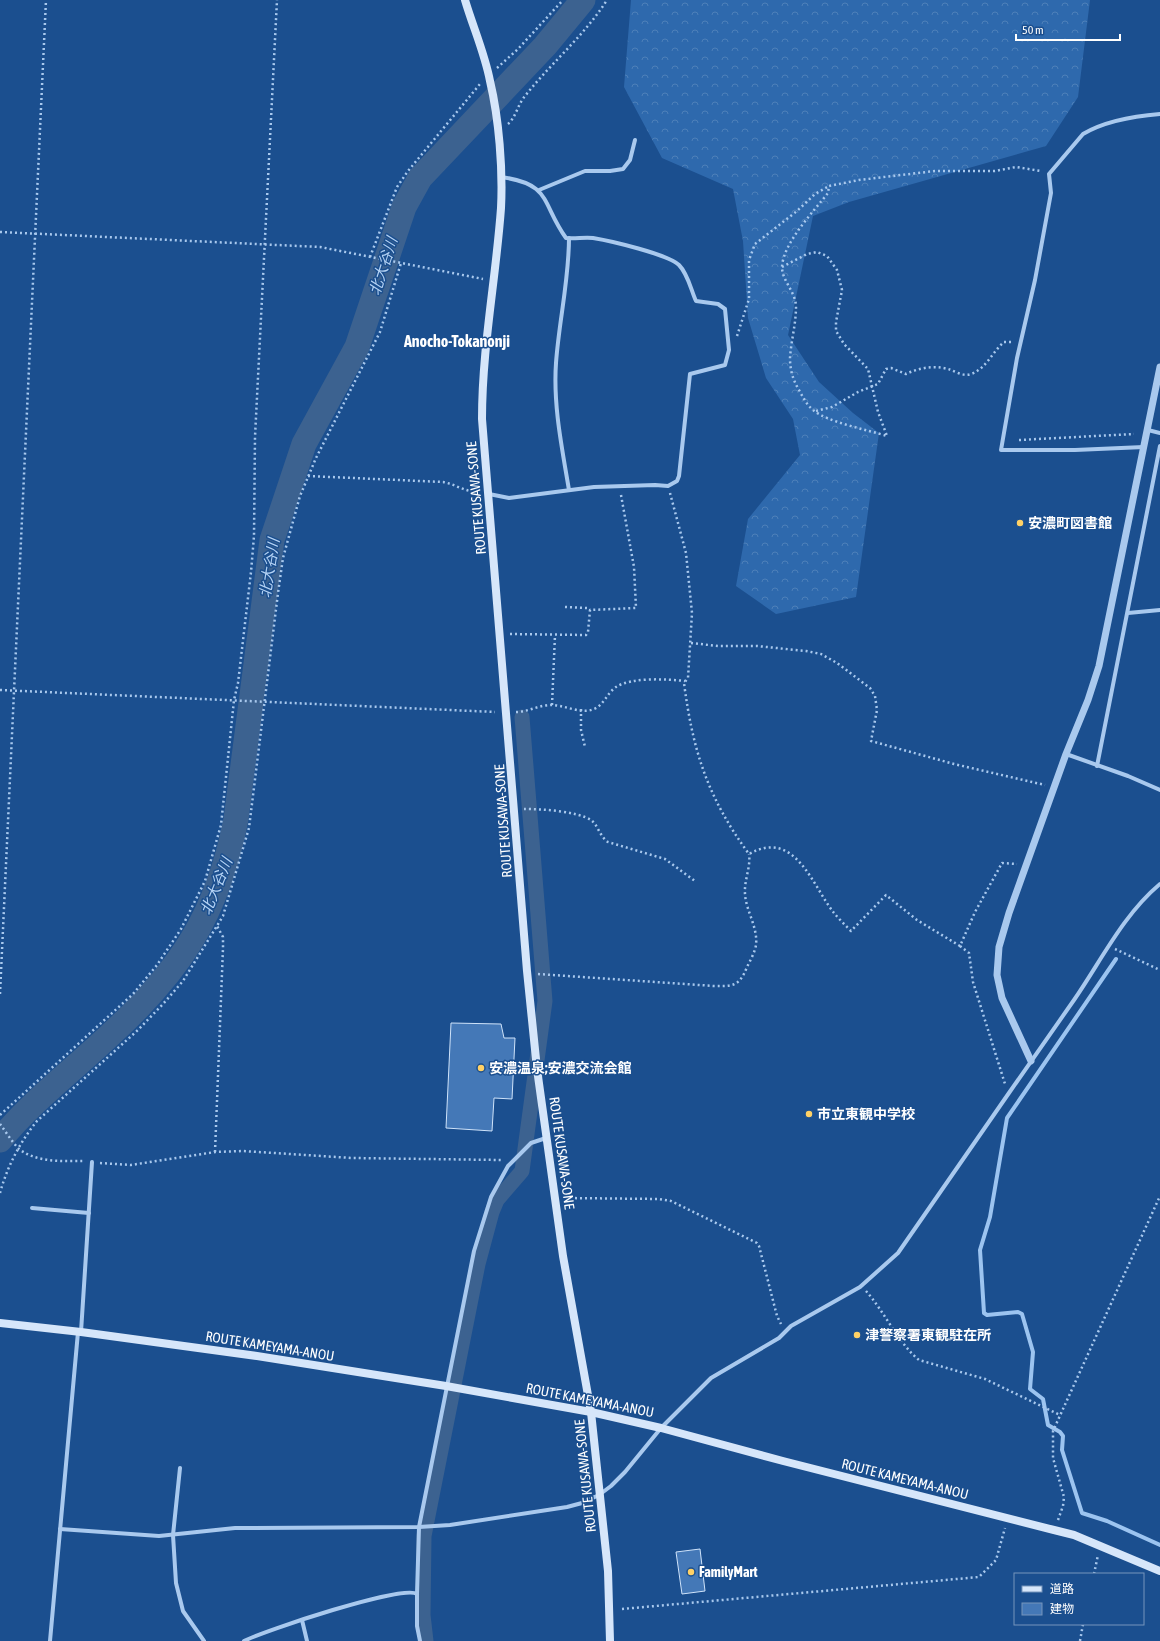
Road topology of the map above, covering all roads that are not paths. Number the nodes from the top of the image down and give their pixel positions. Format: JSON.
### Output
{"nodes":[{"id":1,"x":465,"y":0,"type":"edge"},
{"id":2,"x":1160,"y":114,"type":"edge"},
{"id":3,"x":635,"y":140,"type":"dead end"},
{"id":4,"x":500,"y":177,"type":"junction"},
{"id":5,"x":539,"y":190,"type":"junction"},
{"id":6,"x":569,"y":238,"type":"junction"},
{"id":7,"x":1160,"y":367,"type":"edge"},
{"id":8,"x":1148,"y":430,"type":"junction"},
{"id":9,"x":1160,"y":433,"type":"edge"},
{"id":10,"x":1160,"y":446,"type":"edge"},
{"id":11,"x":1144,"y":448,"type":"junction"},
{"id":12,"x":569,"y":490,"type":"junction"},
{"id":13,"x":489,"y":493,"type":"junction"},
{"id":14,"x":1160,"y":610,"type":"edge"},
{"id":15,"x":1128,"y":614,"type":"junction"},
{"id":16,"x":1066,"y":754,"type":"junction"},
{"id":17,"x":1098,"y":766,"type":"junction"},
{"id":18,"x":1160,"y":790,"type":"edge"},
{"id":19,"x":1160,"y":884,"type":"edge"},
{"id":20,"x":1031,"y":1061,"type":"junction"},
{"id":21,"x":546,"y":1138,"type":"junction"},
{"id":22,"x":92,"y":1162,"type":"road end"},
{"id":23,"x":32,"y":1208,"type":"dead end"},
{"id":24,"x":88,"y":1213,"type":"junction"},
{"id":25,"x":0,"y":1323,"type":"edge"},
{"id":26,"x":79,"y":1331,"type":"junction"},
{"id":27,"x":446,"y":1386,"type":"junction"},
{"id":28,"x":591,"y":1412,"type":"junction"},
{"id":29,"x":661,"y":1428,"type":"junction"},
{"id":30,"x":180,"y":1468,"type":"dead end"},
{"id":31,"x":599,"y":1495,"type":"junction"},
{"id":32,"x":419,"y":1527,"type":"junction"},
{"id":33,"x":60,"y":1529,"type":"junction"},
{"id":34,"x":173,"y":1535,"type":"junction"},
{"id":35,"x":1160,"y":1571,"type":"edge"},
{"id":36,"x":417,"y":1594,"type":"junction"},
{"id":37,"x":302,"y":1620,"type":"junction"},
{"id":38,"x":50,"y":1641,"type":"edge"},
{"id":39,"x":204,"y":1641,"type":"edge"},
{"id":40,"x":244,"y":1641,"type":"edge"},
{"id":41,"x":307,"y":1641,"type":"edge"},
{"id":42,"x":420,"y":1641,"type":"edge"},
{"id":43,"x":610,"y":1641,"type":"edge"}],
"edges":[{"from":1,"to":4,"type":"main road","name":"ROUTE KUSAWA-SONE"},
{"from":2,"to":11,"type":"street"},
{"from":3,"to":5,"type":"street"},
{"from":4,"to":5,"type":"street"},
{"from":4,"to":13,"type":"main road","name":"ROUTE KUSAWA-SONE"},
{"from":5,"to":6,"type":"street"},
{"from":6,"to":12,"type":"street"},
{"from":6,"to":12,"type":"street"},
{"from":7,"to":8,"type":"street"},
{"from":8,"to":9,"type":"street"},
{"from":8,"to":11,"type":"street"},
{"from":10,"to":15,"type":"street"},
{"from":11,"to":16,"type":"street"},
{"from":12,"to":13,"type":"street"},
{"from":13,"to":21,"type":"main road","name":"ROUTE KUSAWA-SONE"},
{"from":14,"to":15,"type":"street"},
{"from":15,"to":17,"type":"street"},
{"from":16,"to":17,"type":"street"},
{"from":16,"to":20,"type":"street"},
{"from":17,"to":18,"type":"street"},
{"from":19,"to":20,"type":"street"},
{"from":20,"to":29,"type":"street"},
{"from":21,"to":27,"type":"street"},
{"from":21,"to":28,"type":"main road","name":"ROUTE KUSAWA-SONE"},
{"from":22,"to":24,"type":"street"},
{"from":23,"to":24,"type":"street"},
{"from":24,"to":26,"type":"street"},
{"from":25,"to":26,"type":"main road","name":"ROUTE KAMEYAMA-ANOU"},
{"from":26,"to":27,"type":"main road","name":"ROUTE KAMEYAMA-ANOU"},
{"from":26,"to":33,"type":"street"},
{"from":27,"to":28,"type":"main road","name":"ROUTE KAMEYAMA-ANOU"},
{"from":27,"to":32,"type":"street"},
{"from":28,"to":29,"type":"main road","name":"ROUTE KAMEYAMA-ANOU"},
{"from":28,"to":31,"type":"main road","name":"ROUTE KUSAWA-SONE"},
{"from":29,"to":31,"type":"street"},
{"from":29,"to":35,"type":"main road","name":"ROUTE KAMEYAMA-ANOU"},
{"from":30,"to":34,"type":"street"},
{"from":31,"to":32,"type":"street"},
{"from":31,"to":43,"type":"main road","name":"ROUTE KUSAWA-SONE"},
{"from":32,"to":34,"type":"street"},
{"from":32,"to":36,"type":"street"},
{"from":33,"to":34,"type":"street"},
{"from":33,"to":38,"type":"street"},
{"from":34,"to":39,"type":"street"},
{"from":36,"to":37,"type":"street"},
{"from":36,"to":42,"type":"street"},
{"from":37,"to":40,"type":"street"},
{"from":37,"to":41,"type":"street"}]}
